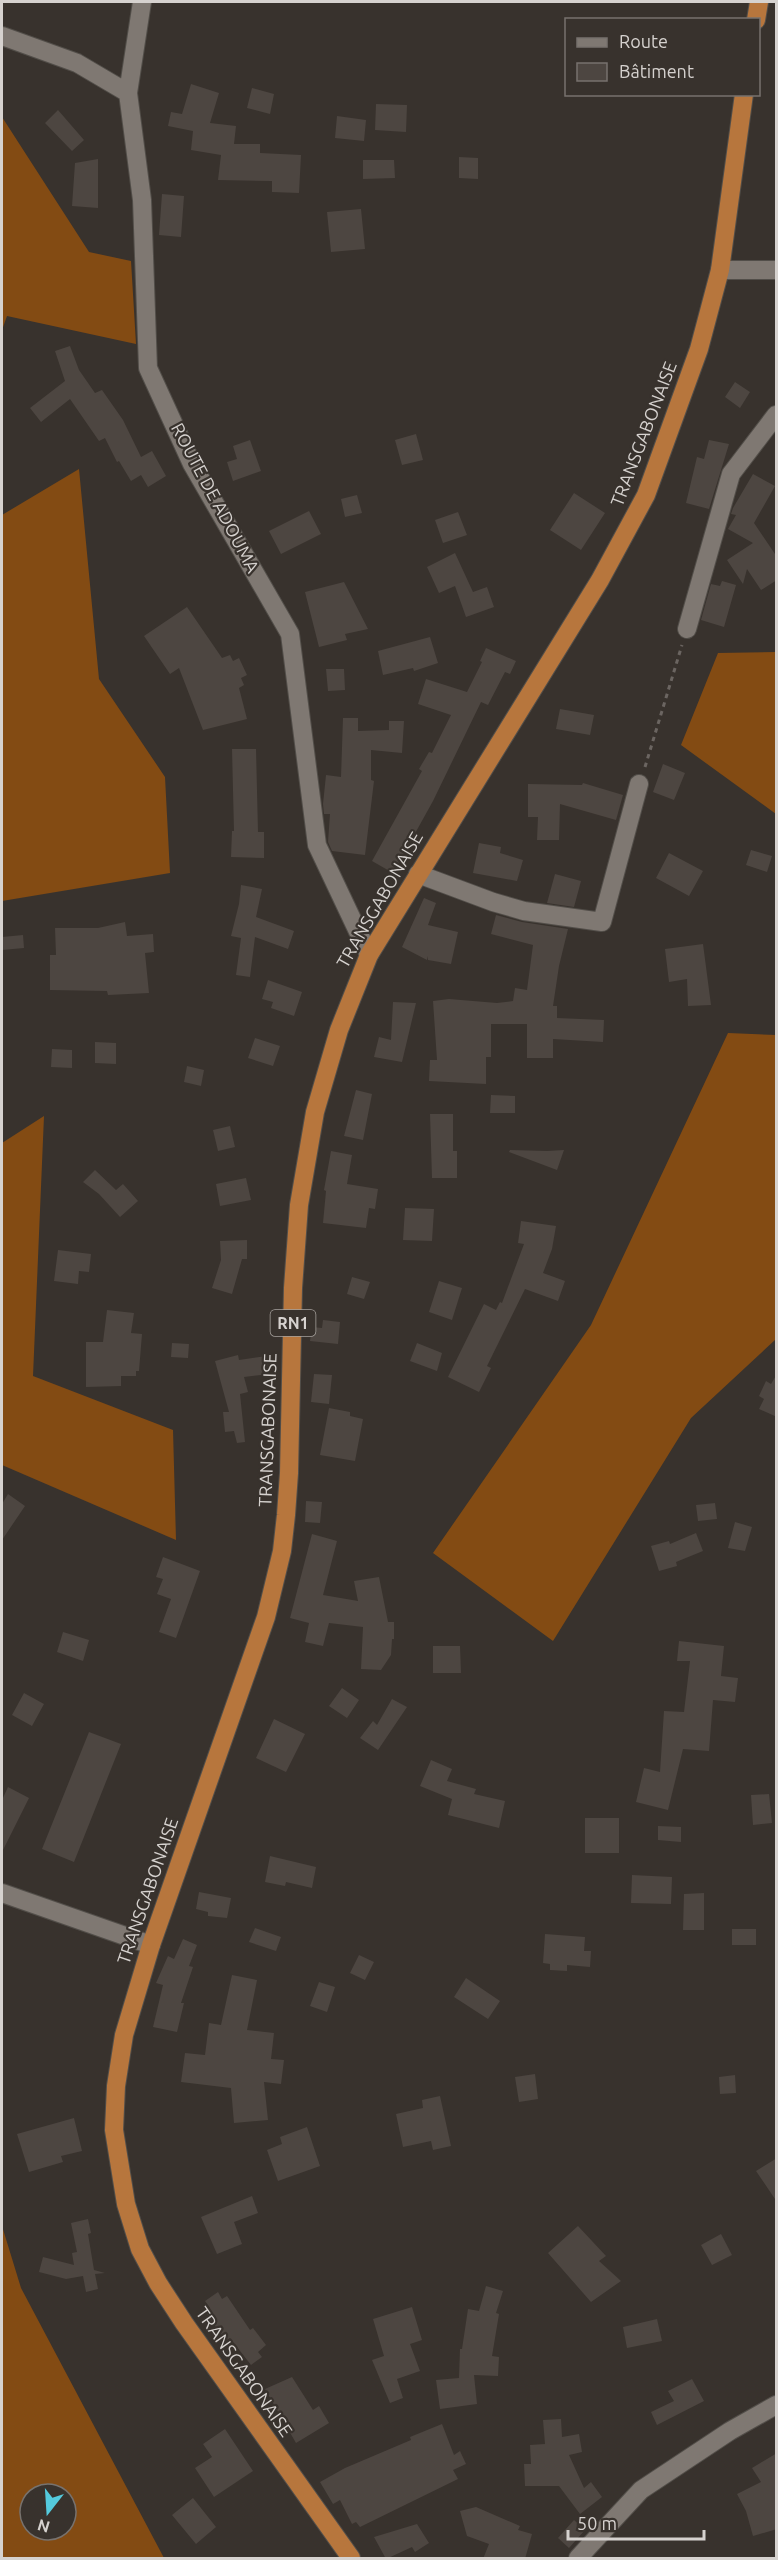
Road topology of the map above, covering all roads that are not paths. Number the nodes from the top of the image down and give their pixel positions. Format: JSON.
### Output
{"nodes":[{"id":1,"x":142,"y":2,"type":"edge"},
{"id":2,"x":759,"y":2,"type":"edge"},
{"id":3,"x":756,"y":18,"type":"edge"},
{"id":4,"x":2,"y":36,"type":"edge"},
{"id":5,"x":128,"y":93,"type":"junction"},
{"id":6,"x":744,"y":96,"type":"edge"},
{"id":7,"x":720,"y":270,"type":"junction"},
{"id":8,"x":777,"y":270,"type":"edge"},
{"id":9,"x":777,"y":415,"type":"edge"},
{"id":10,"x":687,"y":628,"type":"road end"},
{"id":11,"x":639,"y":784,"type":"road end"},
{"id":12,"x":418,"y":874,"type":"junction"},
{"id":13,"x":369,"y":955,"type":"junction"},
{"id":14,"x":2,"y":1893,"type":"edge"},
{"id":15,"x":151,"y":1945,"type":"junction"},
{"id":16,"x":777,"y":2405,"type":"edge"},
{"id":17,"x":351,"y":2559,"type":"edge"},
{"id":18,"x":579,"y":2559,"type":"edge"}],
"edges":[{"from":1,"to":5,"type":"street","name":"ROUTE DE ADOUMA"},
{"from":2,"to":3,"type":"highway"},
{"from":4,"to":5,"type":"street"},
{"from":5,"to":13,"type":"street","name":"ROUTE DE ADOUMA"},
{"from":6,"to":7,"type":"highway","name":"TRANSGABONAISE","number":"RN1"},
{"from":7,"to":8,"type":"street"},
{"from":7,"to":12,"type":"highway","name":"TRANSGABONAISE","number":"RN1"},
{"from":9,"to":10,"type":"street"},
{"from":11,"to":12,"type":"street"},
{"from":12,"to":13,"type":"highway","name":"TRANSGABONAISE","number":"RN1"},
{"from":13,"to":15,"type":"highway","name":"TRANSGABONAISE","number":"RN1"},
{"from":14,"to":15,"type":"street"},
{"from":15,"to":17,"type":"highway","name":"TRANSGABONAISE","number":"RN1"},
{"from":16,"to":18,"type":"street"}]}
